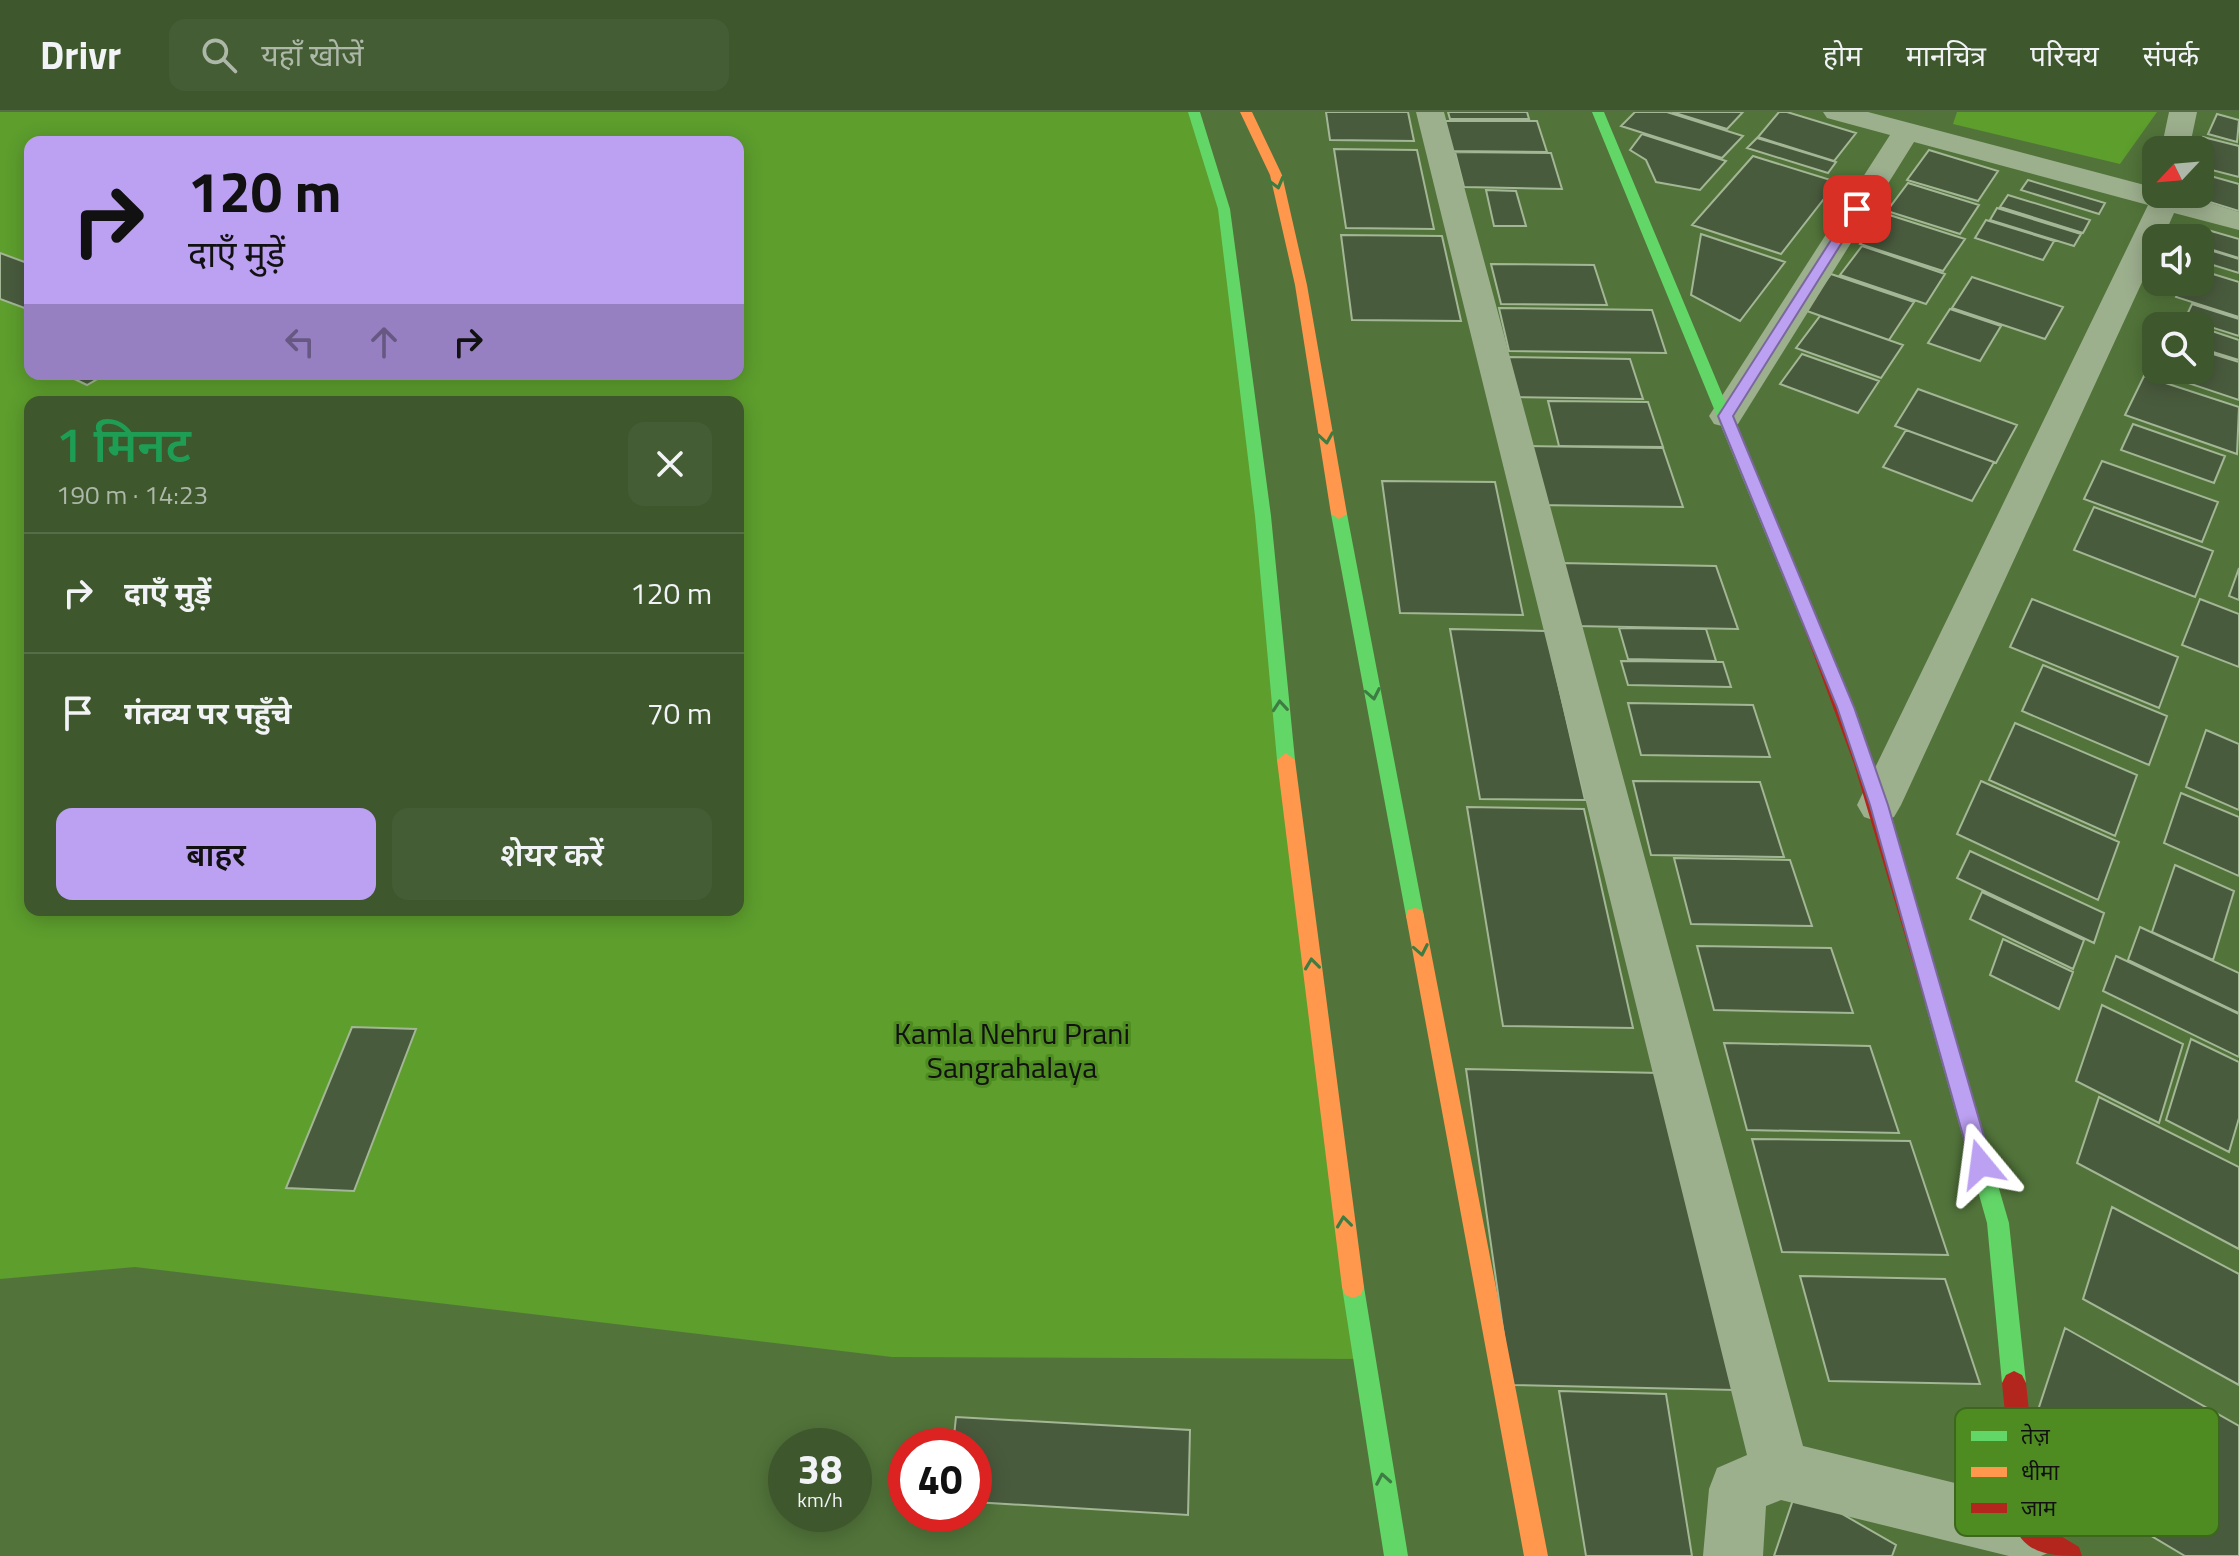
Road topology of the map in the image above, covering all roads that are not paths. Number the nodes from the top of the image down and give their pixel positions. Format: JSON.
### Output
{"nodes":[{"id":1,"x":1194,"y":112,"type":"edge"},
{"id":2,"x":1246,"y":112,"type":"edge"},
{"id":3,"x":1430,"y":112,"type":"edge"},
{"id":4,"x":1598,"y":112,"type":"edge"},
{"id":5,"x":1837,"y":112,"type":"edge"},
{"id":6,"x":2183,"y":112,"type":"edge"},
{"id":7,"x":1888,"y":122,"type":"edge"},
{"id":8,"x":2178,"y":136,"type":"edge"},
{"id":9,"x":2142,"y":191,"type":"edge"},
{"id":10,"x":2161,"y":208,"type":"edge"},
{"id":11,"x":2198,"y":208,"type":"edge"},
{"id":12,"x":2239,"y":221,"type":"edge"},
{"id":13,"x":1726,"y":416,"type":"junction"},
{"id":14,"x":1879,"y":805,"type":"junction"},
{"id":15,"x":2027,"y":1408,"type":"edge"},
{"id":16,"x":1780,"y":1470,"type":"junction"},
{"id":17,"x":1955,"y":1518,"type":"edge"},
{"id":18,"x":2020,"y":1536,"type":"edge"},
{"id":19,"x":2049,"y":1544,"type":"edge"},
{"id":20,"x":1396,"y":1556,"type":"edge"},
{"id":21,"x":1536,"y":1556,"type":"edge"},
{"id":22,"x":1733,"y":1556,"type":"edge"}],
"edges":[{"from":20,"to":1,"type":"main road","one_way":true},
{"from":2,"to":21,"type":"main road","one_way":true},
{"from":3,"to":16,"type":"street"},
{"from":4,"to":13,"type":"main road"},
{"from":5,"to":7,"type":"street"},
{"from":6,"to":8,"type":"street"},
{"from":7,"to":9,"type":"street"},
{"from":7,"to":13,"type":"street"},
{"from":10,"to":14,"type":"street"},
{"from":11,"to":12,"type":"street"},
{"from":13,"to":14,"type":"main road"},
{"from":14,"to":15,"type":"main road"},
{"from":16,"to":17,"type":"street"},
{"from":16,"to":22,"type":"street"},
{"from":18,"to":19,"type":"street"}]}
